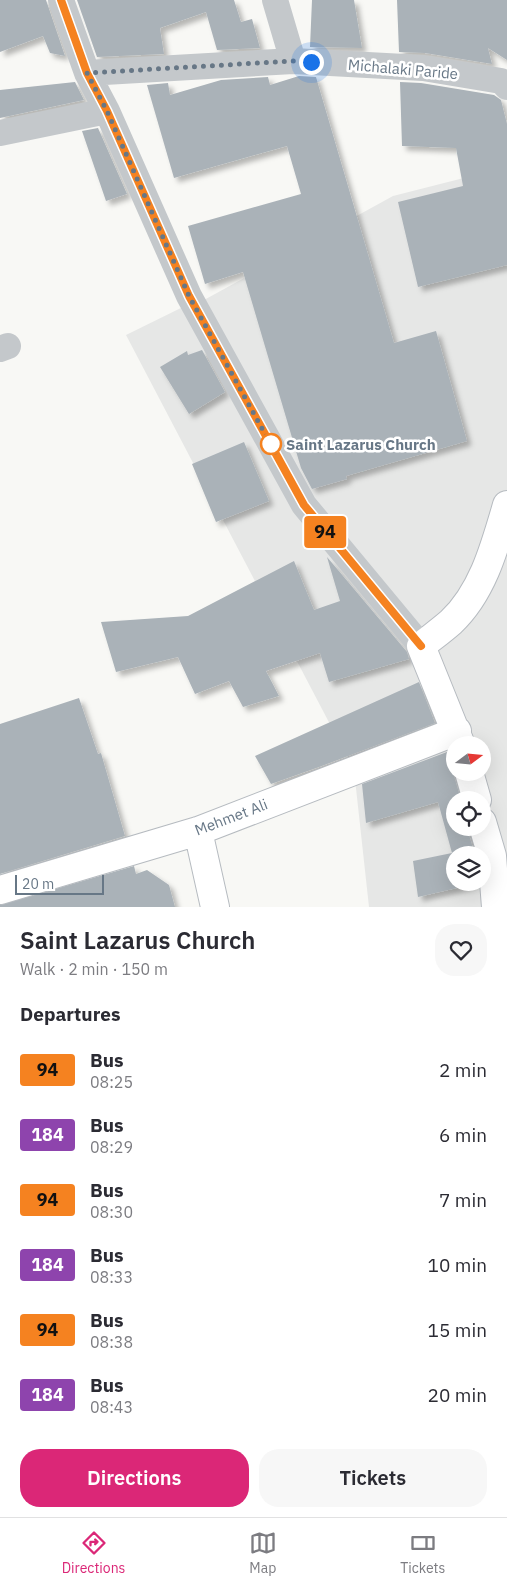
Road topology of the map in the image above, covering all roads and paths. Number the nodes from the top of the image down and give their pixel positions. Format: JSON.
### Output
{"nodes":[{"id":1,"x":61,"y":0,"type":"edge"},
{"id":2,"x":275,"y":0,"type":"edge"},
{"id":3,"x":293,"y":61,"type":"junction"},
{"id":4,"x":87,"y":73,"type":"junction"},
{"id":5,"x":507,"y":87,"type":"edge"},
{"id":6,"x":107,"y":111,"type":"junction"},
{"id":7,"x":0,"y":133,"type":"edge"},
{"id":8,"x":507,"y":505,"type":"edge"},
{"id":9,"x":502,"y":537,"type":"edge"},
{"id":10,"x":421,"y":646,"type":"junction"},
{"id":11,"x":458,"y":736,"type":"edge"},
{"id":12,"x":446,"y":743,"type":"edge"},
{"id":13,"x":198,"y":830,"type":"junction"},
{"id":14,"x":489,"y":836,"type":"edge"},
{"id":15,"x":499,"y":854,"type":"edge"},
{"id":16,"x":0,"y":890,"type":"edge"},
{"id":17,"x":215,"y":907,"type":"edge"},
{"id":18,"x":496,"y":907,"type":"edge"}],
"edges":[{"from":1,"to":4,"type":"street"},
{"from":2,"to":3,"type":"street"},
{"from":3,"to":4,"type":"street","name":"Michalaki Paride"},
{"from":3,"to":5,"type":"street","name":"Michalaki Paride"},
{"from":4,"to":6,"type":"street"},
{"from":6,"to":7,"type":"street"},
{"from":6,"to":10,"type":"street"},
{"from":8,"to":9,"type":"street"},
{"from":9,"to":10,"type":"street"},
{"from":10,"to":11,"type":"street"},
{"from":12,"to":13,"type":"street","name":"Mehmet Ali"},
{"from":13,"to":16,"type":"street","name":"Mehmet Ali"},
{"from":13,"to":17,"type":"street"},
{"from":14,"to":15,"type":"street"},
{"from":15,"to":18,"type":"street"}]}
